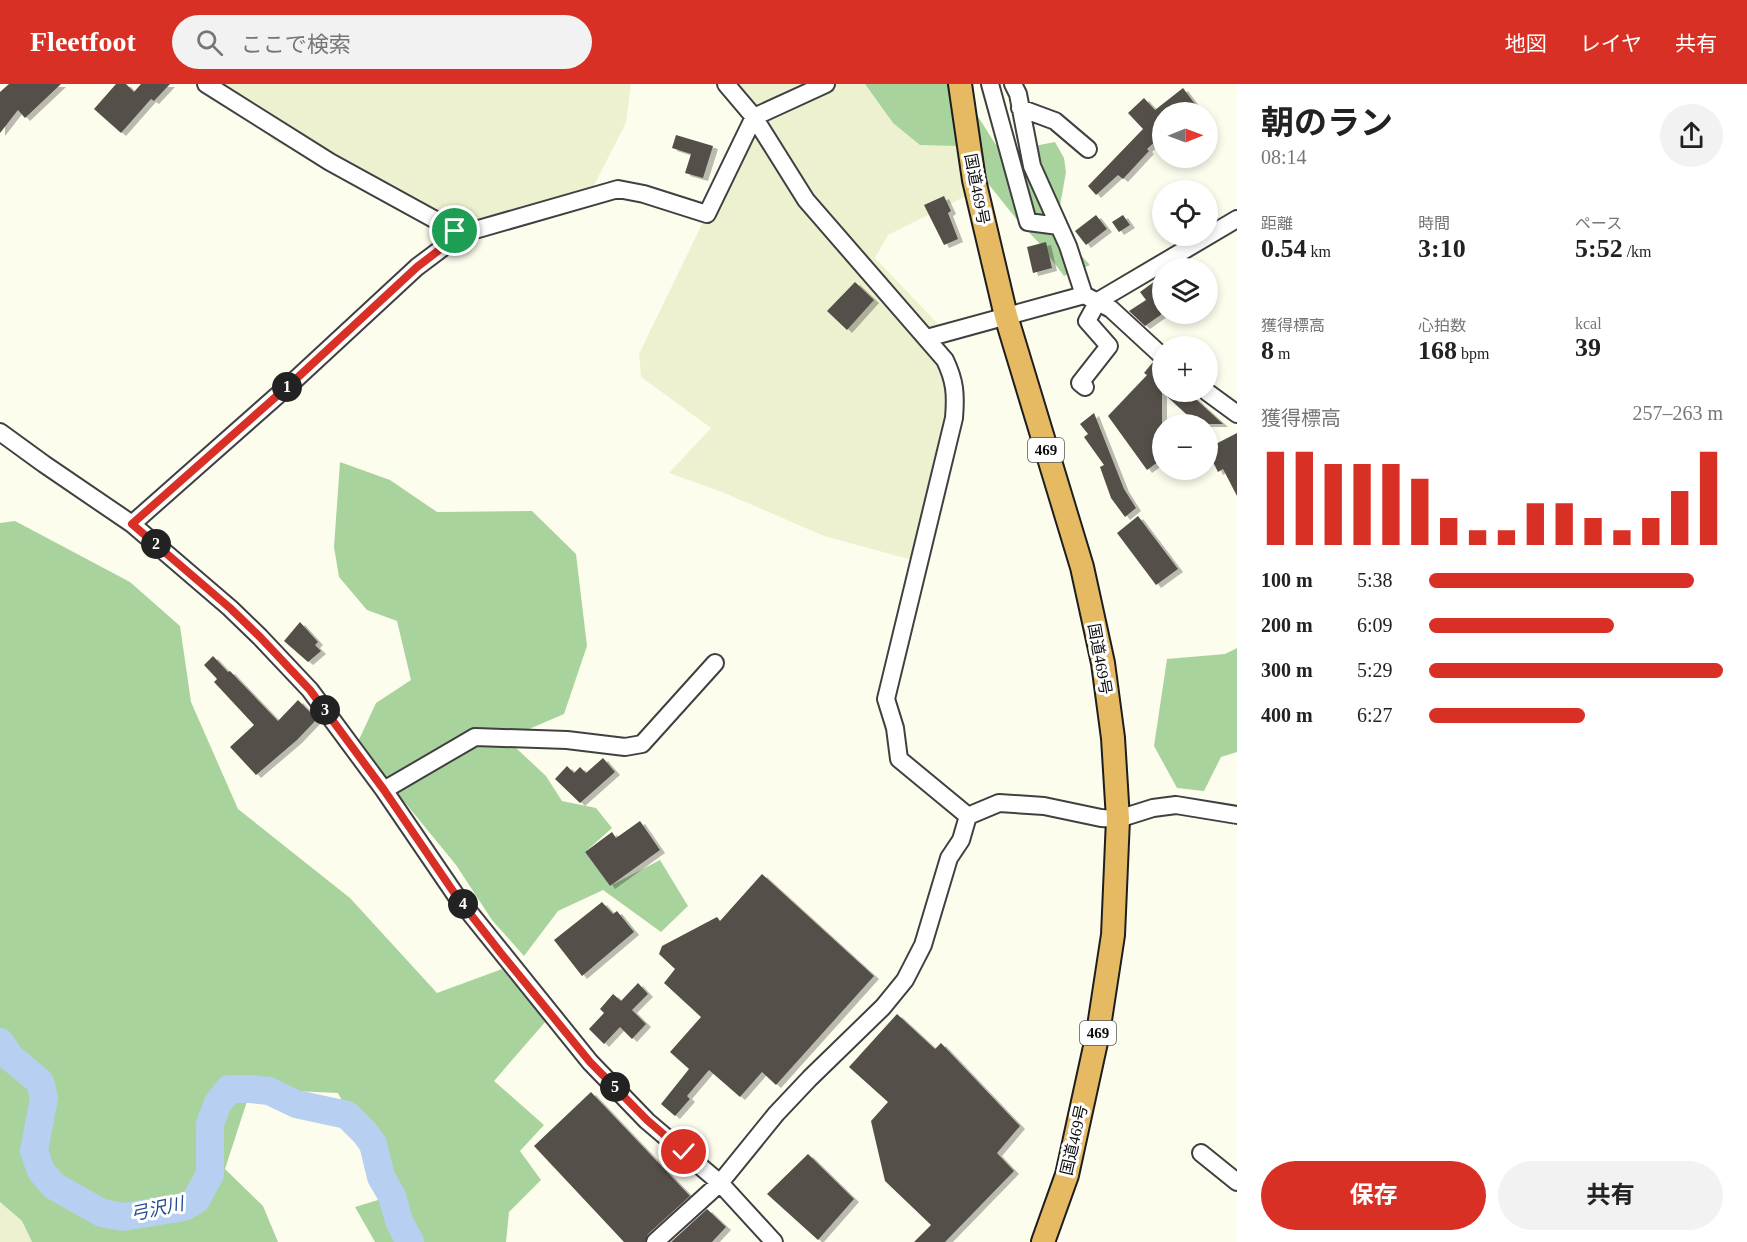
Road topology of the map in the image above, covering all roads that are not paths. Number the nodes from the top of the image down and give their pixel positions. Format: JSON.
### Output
{"nodes":[{"id":1,"x":206,"y":84,"type":"edge"},
{"id":2,"x":726,"y":84,"type":"edge"},
{"id":3,"x":826,"y":84,"type":"edge"},
{"id":4,"x":960,"y":84,"type":"edge"},
{"id":5,"x":990,"y":84,"type":"edge"},
{"id":6,"x":1013,"y":84,"type":"edge"},
{"id":7,"x":1020,"y":108,"type":"junction"},
{"id":8,"x":754,"y":117,"type":"junction"},
{"id":9,"x":1088,"y":148,"type":"dead end"},
{"id":10,"x":1237,"y":219,"type":"edge"},
{"id":11,"x":1059,"y":226,"type":"junction"},
{"id":12,"x":460,"y":234,"type":"junction"},
{"id":13,"x":1091,"y":298,"type":"junction"},
{"id":14,"x":1006,"y":316,"type":"junction"},
{"id":15,"x":927,"y":338,"type":"junction"},
{"id":16,"x":1152,"y":347,"type":"edge"},
{"id":17,"x":1085,"y":387,"type":"dead end"},
{"id":18,"x":1218,"y":400,"type":"edge"},
{"id":19,"x":1237,"y":414,"type":"edge"},
{"id":20,"x":0,"y":432,"type":"edge"},
{"id":21,"x":132,"y":524,"type":"junction"},
{"id":22,"x":714,"y":663,"type":"dead end"},
{"id":23,"x":384,"y":790,"type":"junction"},
{"id":24,"x":1237,"y":815,"type":"edge"},
{"id":25,"x":968,"y":816,"type":"junction"},
{"id":26,"x":1118,"y":819,"type":"junction"},
{"id":27,"x":1202,"y":1153,"type":"dead end"},
{"id":28,"x":1237,"y":1182,"type":"edge"},
{"id":29,"x":720,"y":1183,"type":"junction"},
{"id":30,"x":656,"y":1242,"type":"edge"},
{"id":31,"x":774,"y":1242,"type":"edge"},
{"id":32,"x":1043,"y":1242,"type":"edge"}],
"edges":[{"from":1,"to":12,"type":"street"},
{"from":2,"to":8,"type":"street"},
{"from":3,"to":8,"type":"street"},
{"from":4,"to":14,"type":"highway","name":"国道469号","number":"469"},
{"from":5,"to":11,"type":"street"},
{"from":6,"to":7,"type":"street"},
{"from":7,"to":9,"type":"street"},
{"from":7,"to":11,"type":"street"},
{"from":8,"to":12,"type":"street"},
{"from":8,"to":15,"type":"street"},
{"from":10,"to":13,"type":"street"},
{"from":11,"to":13,"type":"street"},
{"from":12,"to":21,"type":"street"},
{"from":13,"to":14,"type":"street"},
{"from":13,"to":16,"type":"street"},
{"from":13,"to":17,"type":"street"},
{"from":14,"to":15,"type":"street"},
{"from":14,"to":26,"type":"highway","name":"国道469号","number":"469"},
{"from":15,"to":25,"type":"street"},
{"from":18,"to":19,"type":"street"},
{"from":20,"to":21,"type":"street"},
{"from":21,"to":23,"type":"street"},
{"from":22,"to":23,"type":"street"},
{"from":23,"to":29,"type":"street"},
{"from":24,"to":26,"type":"street"},
{"from":25,"to":26,"type":"street"},
{"from":25,"to":29,"type":"street"},
{"from":26,"to":32,"type":"highway","name":"国道469号","number":"469"},
{"from":27,"to":28,"type":"street"},
{"from":29,"to":30,"type":"street"},
{"from":29,"to":31,"type":"street"}]}
